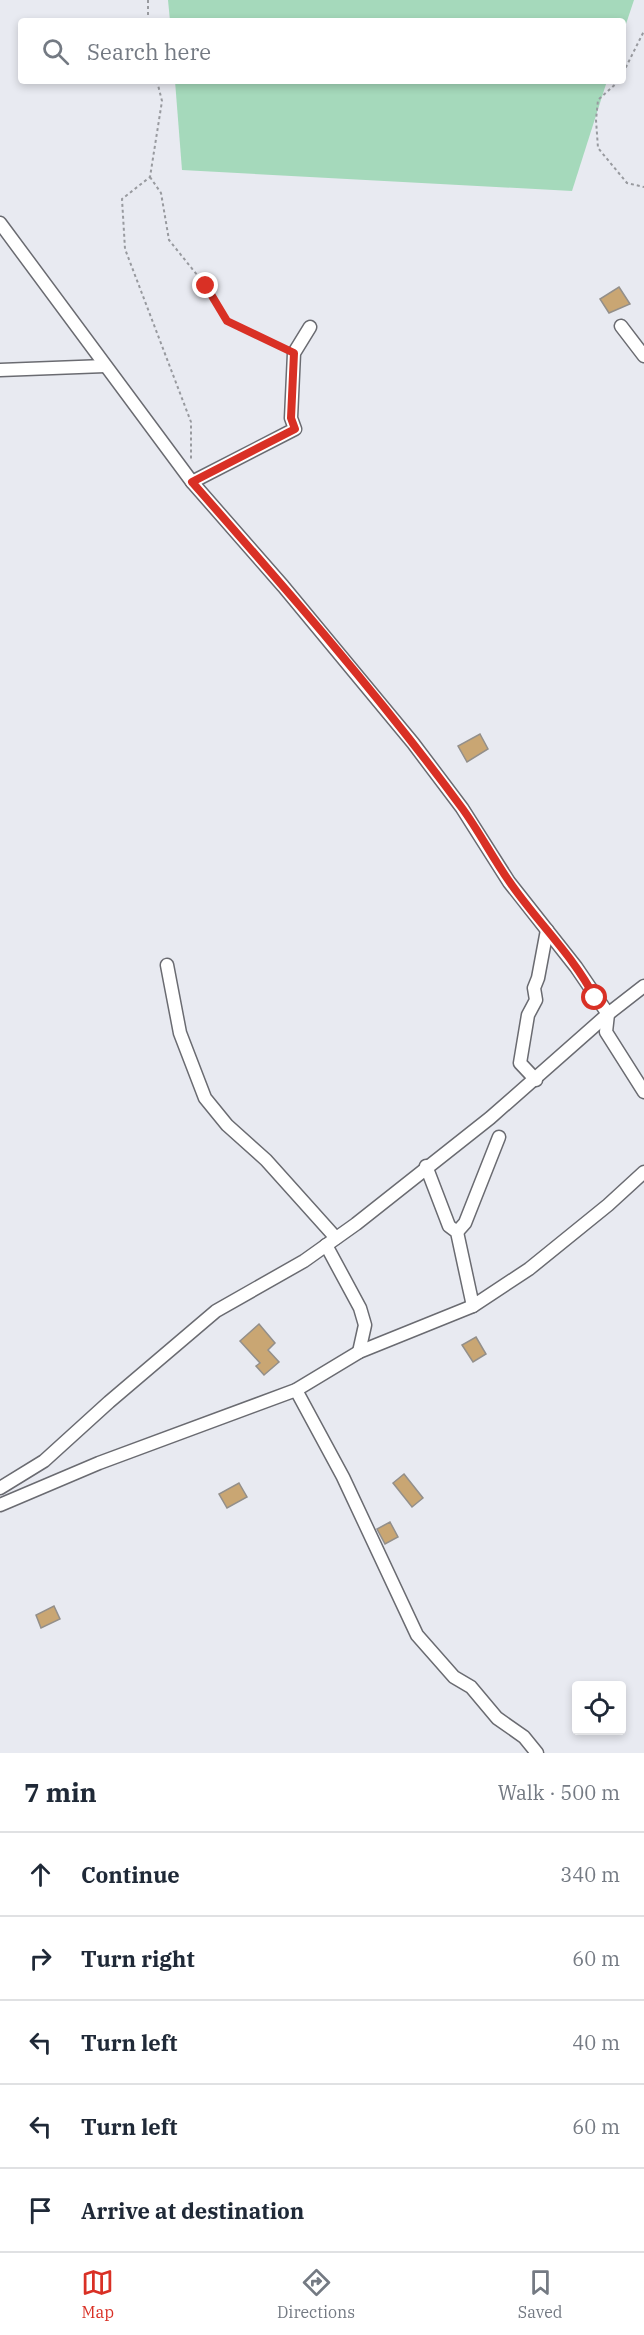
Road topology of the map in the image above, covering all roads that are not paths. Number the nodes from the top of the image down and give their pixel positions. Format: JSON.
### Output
{"nodes":[{"id":1,"x":0,"y":223,"type":"edge"},
{"id":2,"x":621,"y":326,"type":"dead end"},
{"id":3,"x":310,"y":327,"type":"dead end"},
{"id":4,"x":644,"y":356,"type":"edge"},
{"id":5,"x":105,"y":366,"type":"junction"},
{"id":6,"x":0,"y":370,"type":"edge"},
{"id":7,"x":192,"y":482,"type":"junction"},
{"id":8,"x":547,"y":930,"type":"junction"},
{"id":9,"x":167,"y":965,"type":"dead end"},
{"id":10,"x":644,"y":986,"type":"edge"},
{"id":11,"x":608,"y":1014,"type":"junction"},
{"id":12,"x":536,"y":1080,"type":"junction"},
{"id":13,"x":644,"y":1092,"type":"edge"},
{"id":14,"x":499,"y":1137,"type":"dead end"},
{"id":15,"x":426,"y":1166,"type":"junction"},
{"id":16,"x":644,"y":1172,"type":"edge"},
{"id":17,"x":457,"y":1232,"type":"junction"},
{"id":18,"x":331,"y":1242,"type":"junction"},
{"id":19,"x":473,"y":1306,"type":"junction"},
{"id":20,"x":359,"y":1352,"type":"junction"},
{"id":21,"x":296,"y":1390,"type":"junction"},
{"id":22,"x":0,"y":1488,"type":"edge"},
{"id":23,"x":0,"y":1504,"type":"edge"},
{"id":24,"x":537,"y":1753,"type":"edge"}],
"edges":[{"from":1,"to":5,"type":"street"},
{"from":2,"to":4,"type":"street"},
{"from":3,"to":7,"type":"street"},
{"from":5,"to":6,"type":"street"},
{"from":5,"to":7,"type":"street"},
{"from":7,"to":8,"type":"street"},
{"from":8,"to":11,"type":"street"},
{"from":8,"to":12,"type":"street"},
{"from":9,"to":18,"type":"street"},
{"from":10,"to":11,"type":"street"},
{"from":11,"to":12,"type":"street"},
{"from":11,"to":13,"type":"street"},
{"from":12,"to":15,"type":"street"},
{"from":14,"to":17,"type":"street"},
{"from":15,"to":17,"type":"street"},
{"from":15,"to":18,"type":"street"},
{"from":16,"to":19,"type":"street"},
{"from":17,"to":19,"type":"street"},
{"from":18,"to":20,"type":"street"},
{"from":18,"to":22,"type":"street"},
{"from":19,"to":20,"type":"street"},
{"from":20,"to":21,"type":"street"},
{"from":21,"to":23,"type":"street"},
{"from":21,"to":24,"type":"street"}]}
